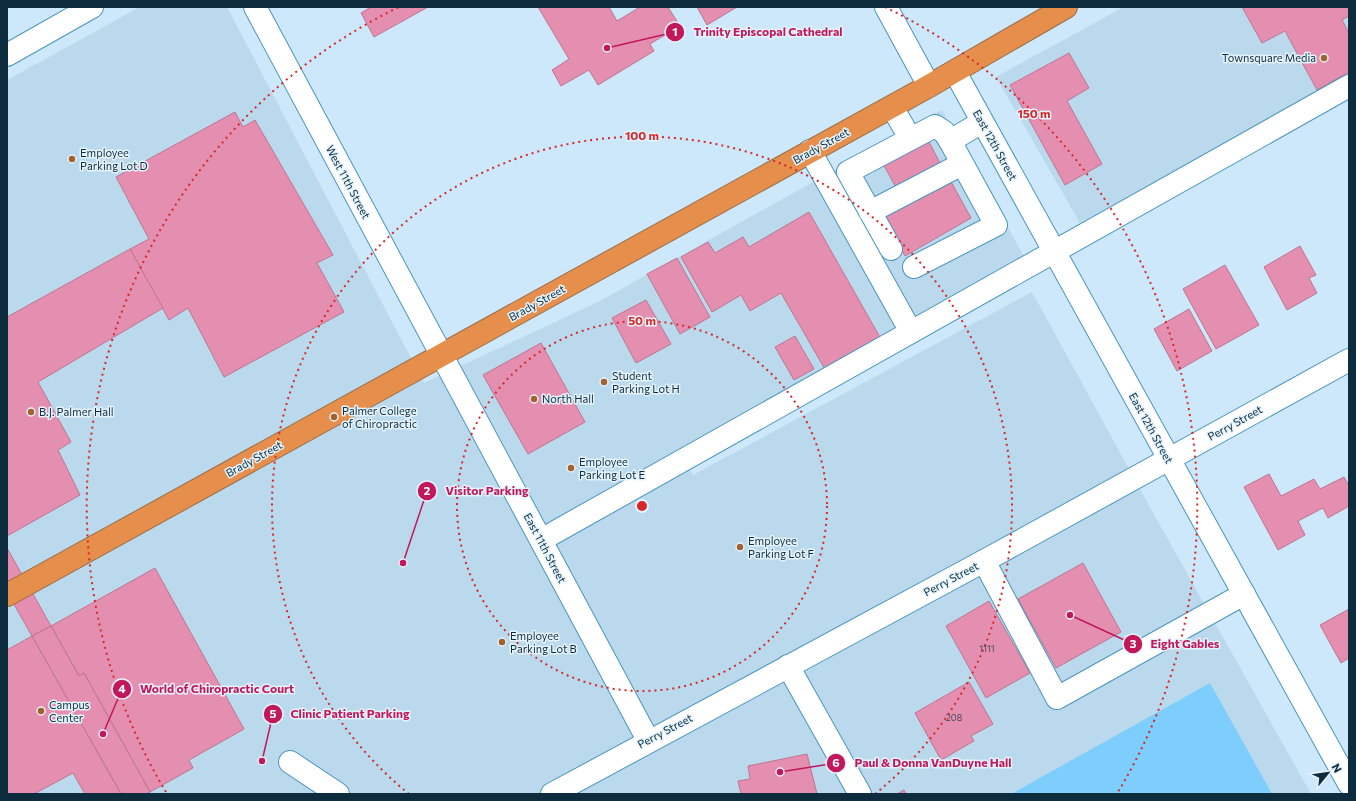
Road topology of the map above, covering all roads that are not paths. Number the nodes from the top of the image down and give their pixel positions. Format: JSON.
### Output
{"nodes":[{"id":1,"x":92,"y":7,"type":"edge"},
{"id":2,"x":255,"y":7,"type":"edge"},
{"id":3,"x":886,"y":7,"type":"edge"},
{"id":4,"x":1066,"y":7,"type":"edge"},
{"id":5,"x":7,"y":55,"type":"edge"},
{"id":6,"x":955,"y":72,"type":"junction"},
{"id":7,"x":929,"y":86,"type":"junction"},
{"id":8,"x":1349,"y":86,"type":"edge"},
{"id":9,"x":892,"y":107,"type":"junction"},
{"id":10,"x":982,"y":122,"type":"junction"},
{"id":11,"x":910,"y":138,"type":"junction"},
{"id":12,"x":950,"y":141,"type":"junction"},
{"id":13,"x":810,"y":151,"type":"junction"},
{"id":14,"x":962,"y":164,"type":"junction"},
{"id":15,"x":865,"y":204,"type":"junction"},
{"id":16,"x":841,"y":209,"type":"junction"},
{"id":17,"x":891,"y":249,"type":"dead end"},
{"id":18,"x":1054,"y":252,"type":"junction"},
{"id":19,"x":914,"y":267,"type":"dead end"},
{"id":20,"x":911,"y":332,"type":"junction"},
{"id":21,"x":442,"y":355,"type":"junction"},
{"id":22,"x":1349,"y":360,"type":"edge"},
{"id":23,"x":1168,"y":460,"type":"junction"},
{"id":24,"x":541,"y":540,"type":"junction"},
{"id":25,"x":984,"y":561,"type":"junction"},
{"id":26,"x":1244,"y":594,"type":"junction"},
{"id":27,"x":7,"y":595,"type":"edge"},
{"id":28,"x":788,"y":666,"type":"junction"},
{"id":29,"x":648,"y":740,"type":"junction"},
{"id":30,"x":290,"y":762,"type":"dead end"},
{"id":31,"x":1349,"y":784,"type":"edge"},
{"id":32,"x":338,"y":794,"type":"edge"},
{"id":33,"x":552,"y":794,"type":"edge"},
{"id":34,"x":860,"y":794,"type":"edge"}],
"edges":[{"from":1,"to":5,"type":"street"},
{"from":2,"to":21,"type":"street","name":"West 11th Street"},
{"from":3,"to":7,"type":"street"},
{"from":4,"to":6,"type":"highway","name":"Brady Street"},
{"from":6,"to":7,"type":"highway","name":"Brady Street"},
{"from":6,"to":10,"type":"street","name":"East 12th Street"},
{"from":7,"to":9,"type":"highway","name":"Brady Street"},
{"from":8,"to":18,"type":"street"},
{"from":9,"to":11,"type":"street"},
{"from":9,"to":13,"type":"highway","name":"Brady Street"},
{"from":10,"to":12,"type":"street"},
{"from":10,"to":18,"type":"street","name":"East 12th Street"},
{"from":11,"to":12,"type":"street"},
{"from":11,"to":15,"type":"street"},
{"from":12,"to":14,"type":"street"},
{"from":13,"to":16,"type":"street"},
{"from":13,"to":21,"type":"highway","name":"Brady Street"},
{"from":14,"to":15,"type":"street"},
{"from":14,"to":19,"type":"street"},
{"from":15,"to":16,"type":"street"},
{"from":15,"to":17,"type":"street"},
{"from":16,"to":20,"type":"street"},
{"from":18,"to":20,"type":"street"},
{"from":18,"to":23,"type":"street","name":"East 12th Street"},
{"from":20,"to":24,"type":"street"},
{"from":21,"to":24,"type":"street","name":"East 11th Street"},
{"from":21,"to":27,"type":"highway","name":"Brady Street"},
{"from":22,"to":23,"type":"street","name":"Perry Street"},
{"from":23,"to":25,"type":"street","name":"Perry Street"},
{"from":23,"to":26,"type":"street","name":"East 12th Street"},
{"from":24,"to":29,"type":"street","name":"East 11th Street"},
{"from":25,"to":26,"type":"street"},
{"from":25,"to":28,"type":"street","name":"Perry Street"},
{"from":26,"to":31,"type":"street","name":"East 12th Street"},
{"from":28,"to":29,"type":"street","name":"Perry Street"},
{"from":28,"to":34,"type":"street"},
{"from":29,"to":33,"type":"street","name":"Perry Street"},
{"from":30,"to":32,"type":"street"}]}
